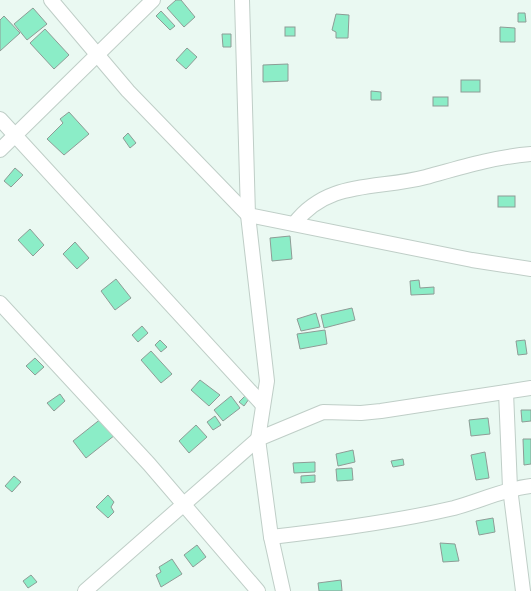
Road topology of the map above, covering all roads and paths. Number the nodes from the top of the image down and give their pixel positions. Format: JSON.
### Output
{"nodes":[{"id":1,"x":51,"y":0,"type":"edge"},
{"id":2,"x":153,"y":0,"type":"edge"},
{"id":3,"x":242,"y":0,"type":"edge"},
{"id":4,"x":99,"y":55,"type":"junction"},
{"id":5,"x":0,"y":119,"type":"edge"},
{"id":6,"x":15,"y":135,"type":"junction"},
{"id":7,"x":0,"y":150,"type":"edge"},
{"id":8,"x":531,"y":154,"type":"edge"},
{"id":9,"x":248,"y":215,"type":"junction"},
{"id":10,"x":294,"y":224,"type":"junction"},
{"id":11,"x":531,"y":269,"type":"edge"},
{"id":12,"x":0,"y":303,"type":"edge"},
{"id":13,"x":531,"y":388,"type":"edge"},
{"id":14,"x":506,"y":392,"type":"junction"},
{"id":15,"x":262,"y":404,"type":"junction"},
{"id":16,"x":258,"y":439,"type":"junction"},
{"id":17,"x":531,"y":486,"type":"edge"},
{"id":18,"x":510,"y":488,"type":"junction"},
{"id":19,"x":184,"y":506,"type":"junction"},
{"id":20,"x":272,"y":536,"type":"junction"},
{"id":21,"x":93,"y":588,"type":"edge"},
{"id":22,"x":258,"y":591,"type":"edge"},
{"id":23,"x":283,"y":591,"type":"edge"},
{"id":24,"x":524,"y":591,"type":"edge"}],
"edges":[{"from":1,"to":4,"type":"street"},
{"from":2,"to":4,"type":"street"},
{"from":3,"to":9,"type":"street"},
{"from":4,"to":6,"type":"street"},
{"from":4,"to":9,"type":"street"},
{"from":5,"to":6,"type":"street"},
{"from":6,"to":7,"type":"street"},
{"from":6,"to":15,"type":"street"},
{"from":8,"to":10,"type":"street"},
{"from":9,"to":10,"type":"street"},
{"from":9,"to":15,"type":"street"},
{"from":10,"to":11,"type":"street"},
{"from":12,"to":19,"type":"street"},
{"from":13,"to":14,"type":"street"},
{"from":14,"to":16,"type":"street"},
{"from":14,"to":18,"type":"street"},
{"from":15,"to":16,"type":"street"},
{"from":16,"to":19,"type":"street"},
{"from":16,"to":20,"type":"street"},
{"from":17,"to":18,"type":"street"},
{"from":18,"to":20,"type":"street"},
{"from":18,"to":24,"type":"street"},
{"from":19,"to":21,"type":"street"},
{"from":19,"to":22,"type":"street"},
{"from":20,"to":23,"type":"street"}]}
